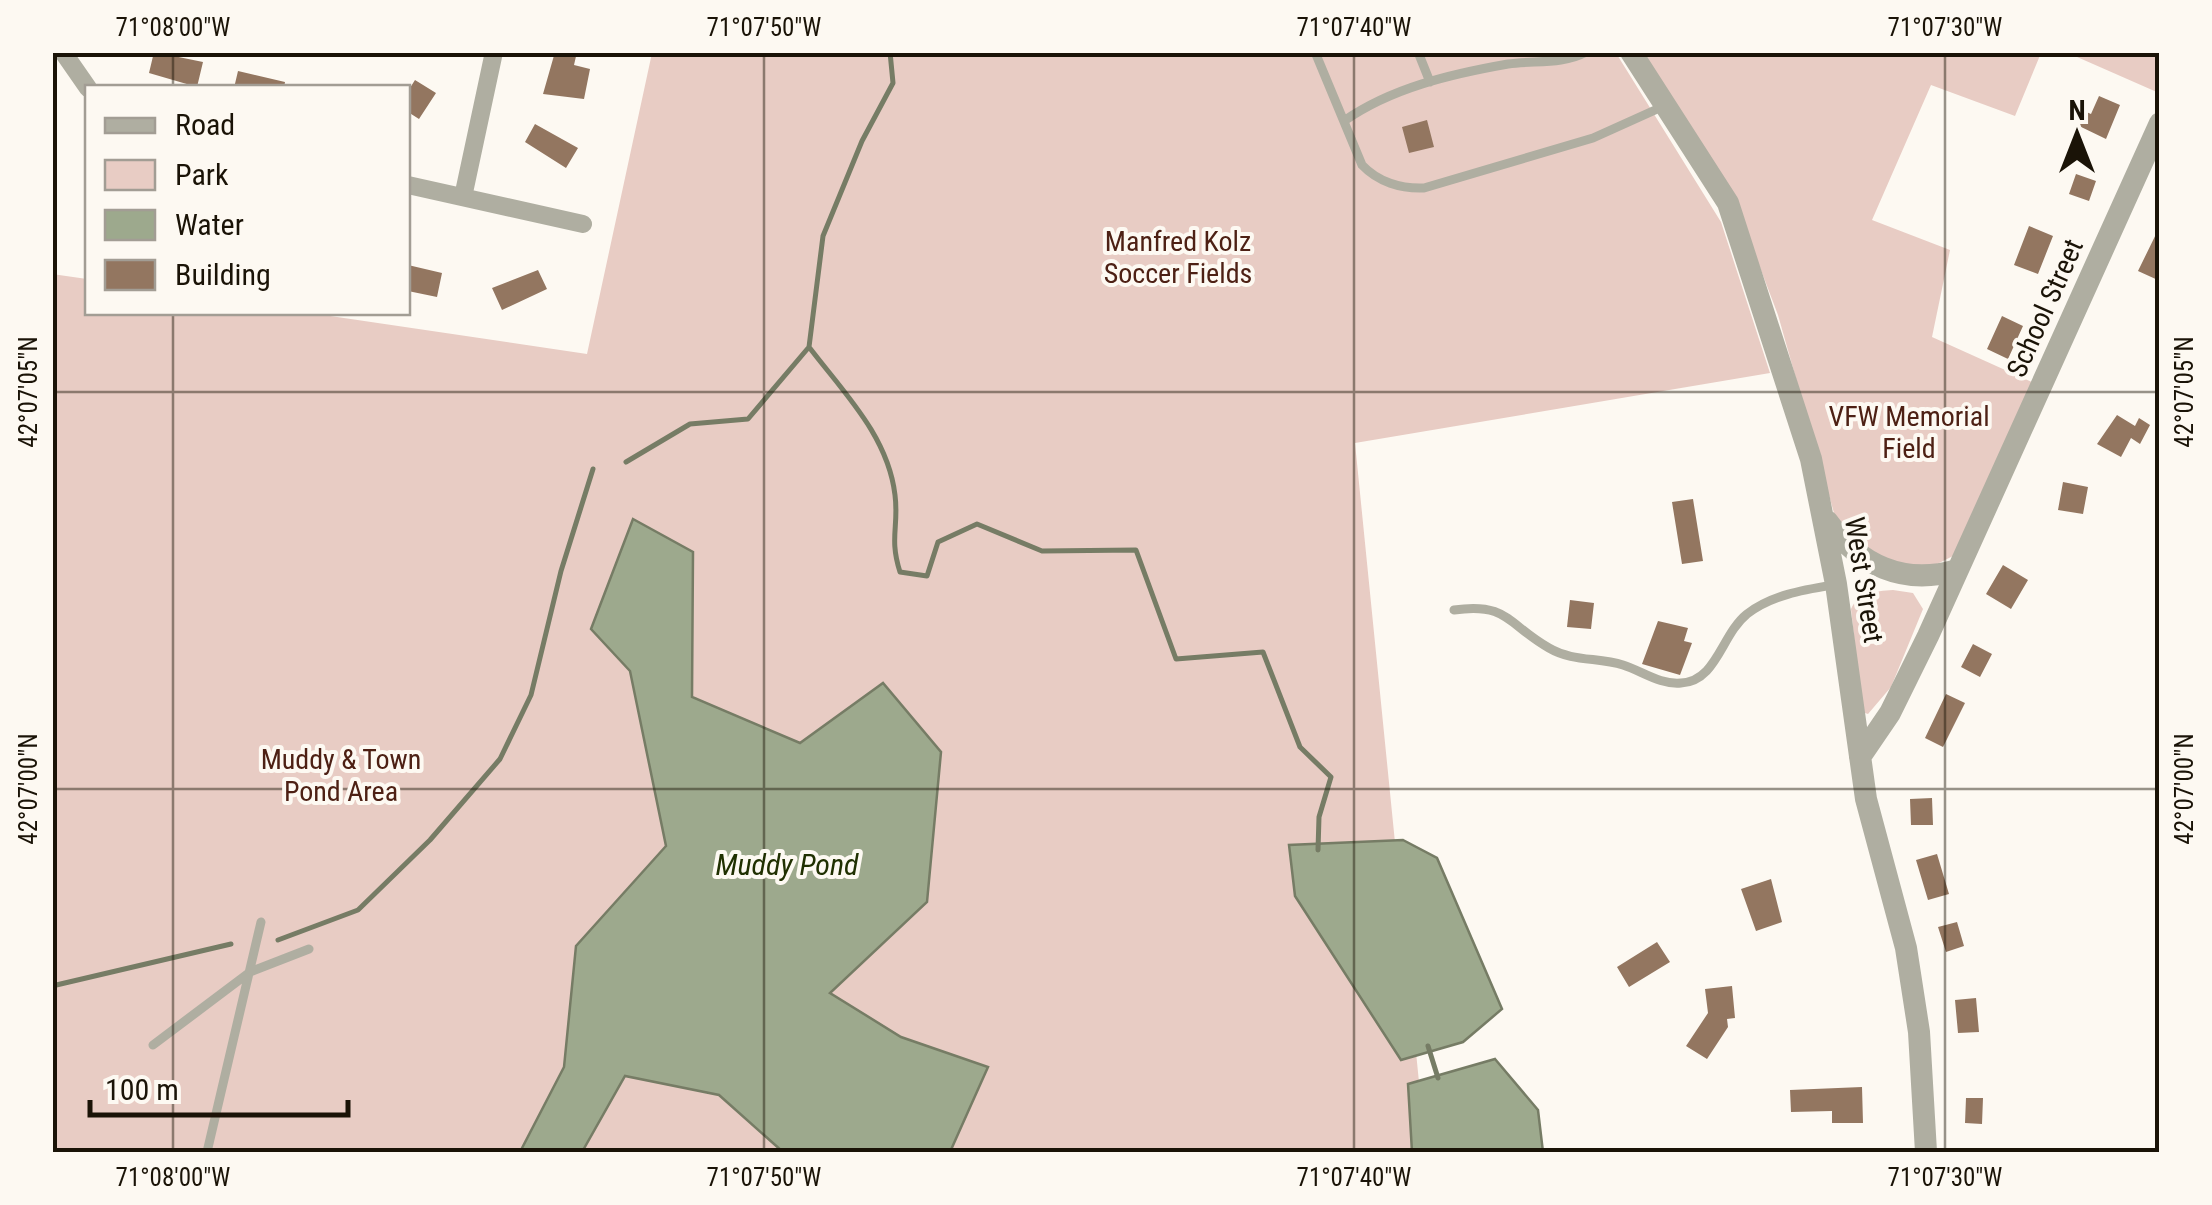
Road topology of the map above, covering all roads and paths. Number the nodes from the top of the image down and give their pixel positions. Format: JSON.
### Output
{"nodes":[{"id":1,"x":63,"y":52,"type":"edge"},
{"id":2,"x":494,"y":52,"type":"edge"},
{"id":3,"x":1315,"y":52,"type":"edge"},
{"id":4,"x":1418,"y":52,"type":"edge"},
{"id":5,"x":1586,"y":52,"type":"edge"},
{"id":6,"x":1632,"y":52,"type":"edge"},
{"id":7,"x":1430,"y":82,"type":"junction"},
{"id":8,"x":86,"y":85,"type":"edge"},
{"id":9,"x":1666,"y":105,"type":"junction"},
{"id":10,"x":1344,"y":121,"type":"junction"},
{"id":11,"x":2160,"y":123,"type":"edge"},
{"id":12,"x":2155,"y":148,"type":"edge"},
{"id":13,"x":410,"y":185,"type":"edge"},
{"id":14,"x":462,"y":197,"type":"junction"},
{"id":15,"x":583,"y":224,"type":"dead end"},
{"id":16,"x":1824,"y":518,"type":"junction"},
{"id":17,"x":1958,"y":570,"type":"junction"},
{"id":18,"x":1836,"y":584,"type":"junction"},
{"id":19,"x":1454,"y":610,"type":"dead end"},
{"id":20,"x":1860,"y":757,"type":"junction"},
{"id":21,"x":262,"y":922,"type":"dead end"},
{"id":22,"x":309,"y":949,"type":"dead end"},
{"id":23,"x":250,"y":972,"type":"junction"},
{"id":24,"x":154,"y":1046,"type":"dead end"},
{"id":25,"x":207,"y":1152,"type":"edge"},
{"id":26,"x":1926,"y":1152,"type":"edge"}],
"edges":[{"from":1,"to":8,"type":"street"},
{"from":2,"to":14,"type":"street"},
{"from":3,"to":10,"type":"lane"},
{"from":4,"to":7,"type":"lane"},
{"from":5,"to":7,"type":"lane"},
{"from":6,"to":9,"type":"street","name":"West Street"},
{"from":7,"to":10,"type":"lane"},
{"from":9,"to":10,"type":"lane"},
{"from":9,"to":16,"type":"street","name":"West Street"},
{"from":11,"to":12,"type":"street","name":"School Street"},
{"from":12,"to":17,"type":"street","name":"School Street"},
{"from":13,"to":14,"type":"street"},
{"from":14,"to":15,"type":"street"},
{"from":16,"to":17,"type":"street"},
{"from":16,"to":18,"type":"street","name":"West Street"},
{"from":17,"to":20,"type":"street","name":"School Street"},
{"from":18,"to":19,"type":"lane"},
{"from":18,"to":20,"type":"street","name":"West Street"},
{"from":20,"to":26,"type":"street","name":"West Street"},
{"from":21,"to":23,"type":"lane"},
{"from":22,"to":23,"type":"lane"},
{"from":23,"to":24,"type":"lane"},
{"from":23,"to":25,"type":"lane"}]}
